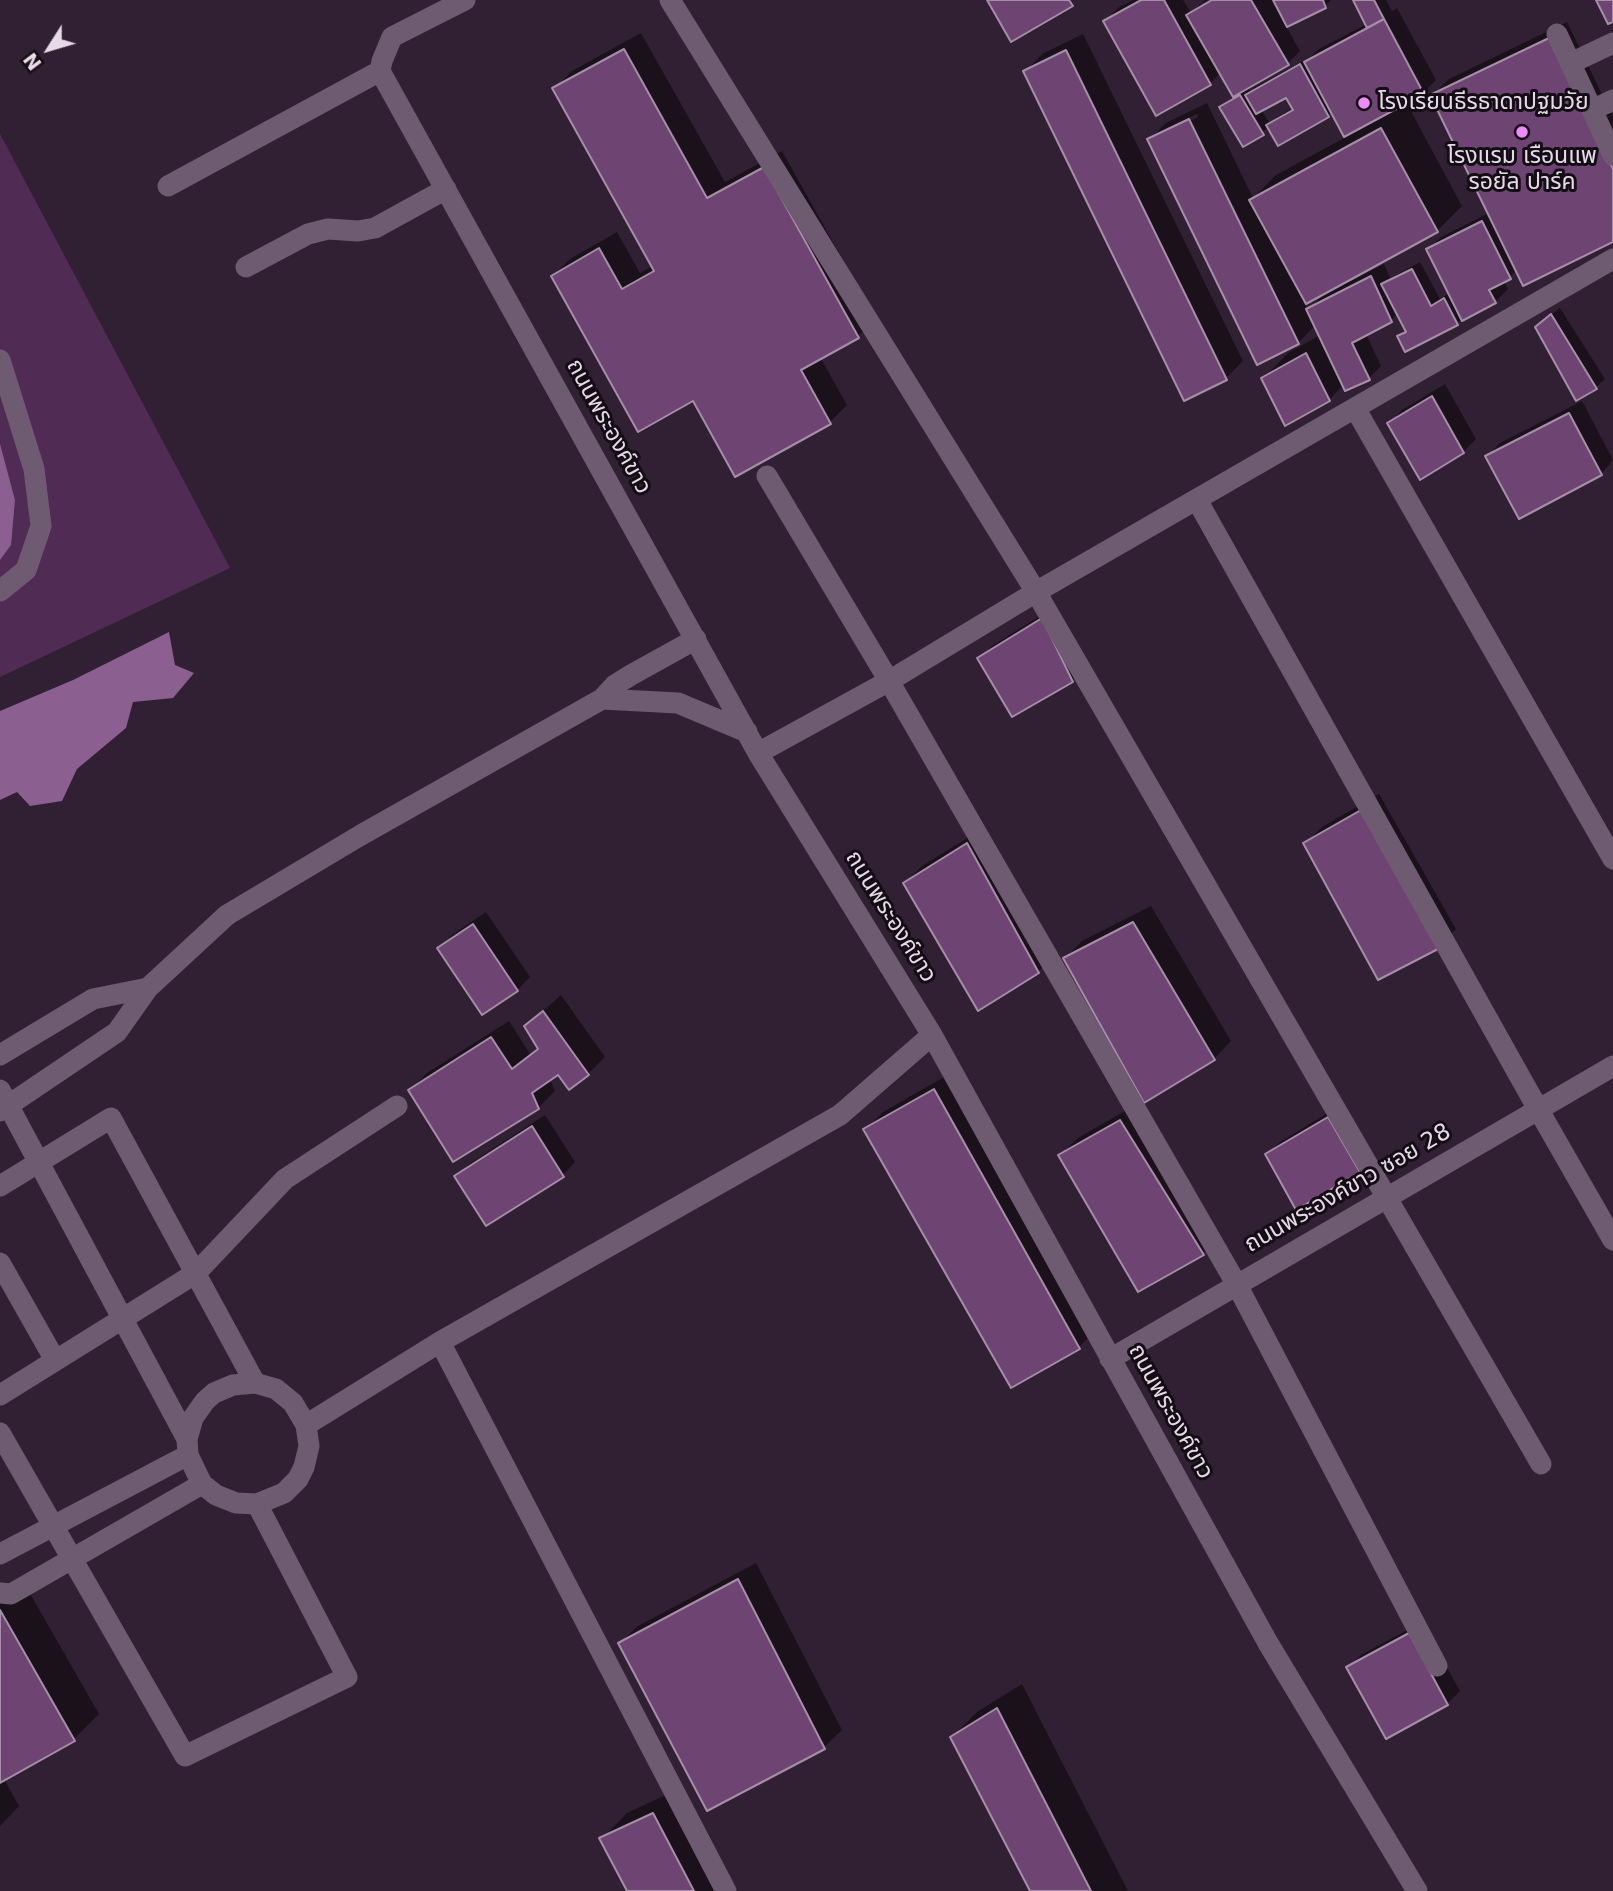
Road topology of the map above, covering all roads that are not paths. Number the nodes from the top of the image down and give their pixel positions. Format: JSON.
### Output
{"nodes":[{"id":1,"x":465,"y":0,"type":"edge"},
{"id":2,"x":670,"y":0,"type":"edge"},
{"id":3,"x":1557,"y":34,"type":"dead end"},
{"id":4,"x":1613,"y":43,"type":"edge"},
{"id":5,"x":1571,"y":63,"type":"junction"},
{"id":6,"x":380,"y":71,"type":"junction"},
{"id":7,"x":1613,"y":100,"type":"edge"},
{"id":8,"x":1592,"y":110,"type":"junction"},
{"id":9,"x":1613,"y":155,"type":"edge"},
{"id":10,"x":168,"y":186,"type":"dead end"},
{"id":11,"x":446,"y":189,"type":"junction"},
{"id":12,"x":1613,"y":259,"type":"edge"},
{"id":13,"x":246,"y":267,"type":"dead end"},
{"id":14,"x":0,"y":360,"type":"edge"},
{"id":15,"x":1355,"y":408,"type":"junction"},
{"id":16,"x":767,"y":475,"type":"dead end"},
{"id":17,"x":1197,"y":500,"type":"junction"},
{"id":18,"x":0,"y":591,"type":"edge"},
{"id":19,"x":1036,"y":592,"type":"junction"},
{"id":20,"x":696,"y":639,"type":"junction"},
{"id":21,"x":889,"y":681,"type":"junction"},
{"id":22,"x":602,"y":699,"type":"junction"},
{"id":23,"x":747,"y":732,"type":"junction"},
{"id":24,"x":758,"y":753,"type":"junction"},
{"id":25,"x":1613,"y":859,"type":"edge"},
{"id":26,"x":148,"y":988,"type":"junction"},
{"id":27,"x":932,"y":1035,"type":"junction"},
{"id":28,"x":0,"y":1055,"type":"edge"},
{"id":29,"x":1613,"y":1066,"type":"edge"},
{"id":30,"x":3,"y":1102,"type":"edge"},
{"id":31,"x":397,"y":1106,"type":"dead end"},
{"id":32,"x":1538,"y":1110,"type":"junction"},
{"id":33,"x":38,"y":1162,"type":"junction"},
{"id":34,"x":0,"y":1186,"type":"edge"},
{"id":35,"x":1386,"y":1198,"type":"junction"},
{"id":36,"x":1613,"y":1240,"type":"edge"},
{"id":37,"x":0,"y":1263,"type":"edge"},
{"id":38,"x":196,"y":1273,"type":"junction"},
{"id":39,"x":1237,"y":1285,"type":"junction"},
{"id":40,"x":122,"y":1318,"type":"junction"},
{"id":41,"x":440,"y":1342,"type":"junction"},
{"id":42,"x":1110,"y":1359,"type":"junction"},
{"id":43,"x":55,"y":1360,"type":"junction"},
{"id":44,"x":255,"y":1383,"type":"junction"},
{"id":45,"x":0,"y":1395,"type":"edge"},
{"id":46,"x":306,"y":1425,"type":"junction"},
{"id":47,"x":0,"y":1433,"type":"edge"},
{"id":48,"x":188,"y":1447,"type":"junction"},
{"id":49,"x":1541,"y":1464,"type":"dead end"},
{"id":50,"x":202,"y":1484,"type":"junction"},
{"id":51,"x":257,"y":1504,"type":"junction"},
{"id":52,"x":51,"y":1526,"type":"junction"},
{"id":53,"x":0,"y":1554,"type":"edge"},
{"id":54,"x":72,"y":1561,"type":"junction"},
{"id":55,"x":0,"y":1594,"type":"edge"},
{"id":56,"x":1437,"y":1666,"type":"dead end"},
{"id":57,"x":726,"y":1891,"type":"edge"},
{"id":58,"x":1417,"y":1891,"type":"edge"}],
"edges":[{"from":1,"to":6,"type":"street"},
{"from":2,"to":19,"type":"street"},
{"from":3,"to":5,"type":"street"},
{"from":4,"to":5,"type":"street"},
{"from":5,"to":8,"type":"street"},
{"from":6,"to":10,"type":"street"},
{"from":6,"to":11,"type":"street","name":"ถนนพระองค์ขาว"},
{"from":7,"to":8,"type":"street"},
{"from":8,"to":9,"type":"street"},
{"from":11,"to":13,"type":"street"},
{"from":11,"to":20,"type":"street","name":"ถนนพระองค์ขาว"},
{"from":12,"to":15,"type":"street"},
{"from":14,"to":18,"type":"street"},
{"from":15,"to":17,"type":"street"},
{"from":15,"to":25,"type":"street"},
{"from":16,"to":21,"type":"street"},
{"from":17,"to":19,"type":"street"},
{"from":17,"to":32,"type":"street"},
{"from":19,"to":21,"type":"street"},
{"from":19,"to":35,"type":"street"},
{"from":20,"to":22,"type":"street"},
{"from":20,"to":23,"type":"street","name":"ถนนพระองค์ขาว"},
{"from":21,"to":24,"type":"street"},
{"from":21,"to":39,"type":"street"},
{"from":22,"to":23,"type":"street"},
{"from":22,"to":26,"type":"street"},
{"from":23,"to":24,"type":"street","name":"ถนนพระองค์ขาว"},
{"from":24,"to":27,"type":"street","name":"ถนนพระองค์ขาว"},
{"from":26,"to":28,"type":"street"},
{"from":26,"to":30,"type":"street"},
{"from":27,"to":41,"type":"street"},
{"from":27,"to":42,"type":"street","name":"ถนนพระองค์ขาว"},
{"from":29,"to":32,"type":"street","name":"ถนนพระองค์ขาว ซอย 28"},
{"from":30,"to":33,"type":"street"},
{"from":31,"to":38,"type":"street"},
{"from":32,"to":35,"type":"street","name":"ถนนพระองค์ขาว ซอย 28"},
{"from":32,"to":36,"type":"street"},
{"from":33,"to":34,"type":"street"},
{"from":33,"to":38,"type":"street"},
{"from":33,"to":40,"type":"street"},
{"from":35,"to":39,"type":"street","name":"ถนนพระองค์ขาว ซอย 28"},
{"from":35,"to":49,"type":"street"},
{"from":37,"to":43,"type":"street"},
{"from":38,"to":40,"type":"street"},
{"from":38,"to":44,"type":"street"},
{"from":39,"to":42,"type":"street","name":"ถนนพระองค์ขาว ซอย 28"},
{"from":39,"to":56,"type":"street"},
{"from":40,"to":43,"type":"street"},
{"from":40,"to":48,"type":"street"},
{"from":41,"to":46,"type":"street"},
{"from":41,"to":57,"type":"street"},
{"from":42,"to":58,"type":"street","name":"ถนนพระองค์ขาว"},
{"from":43,"to":45,"type":"street"},
{"from":44,"to":46,"type":"street"},
{"from":44,"to":48,"type":"street"},
{"from":46,"to":51,"type":"street"},
{"from":47,"to":52,"type":"street"},
{"from":48,"to":50,"type":"street"},
{"from":48,"to":52,"type":"street"},
{"from":50,"to":51,"type":"street"},
{"from":50,"to":54,"type":"street"},
{"from":51,"to":54,"type":"street"},
{"from":52,"to":53,"type":"street"},
{"from":52,"to":54,"type":"street"},
{"from":54,"to":55,"type":"street"}]}
